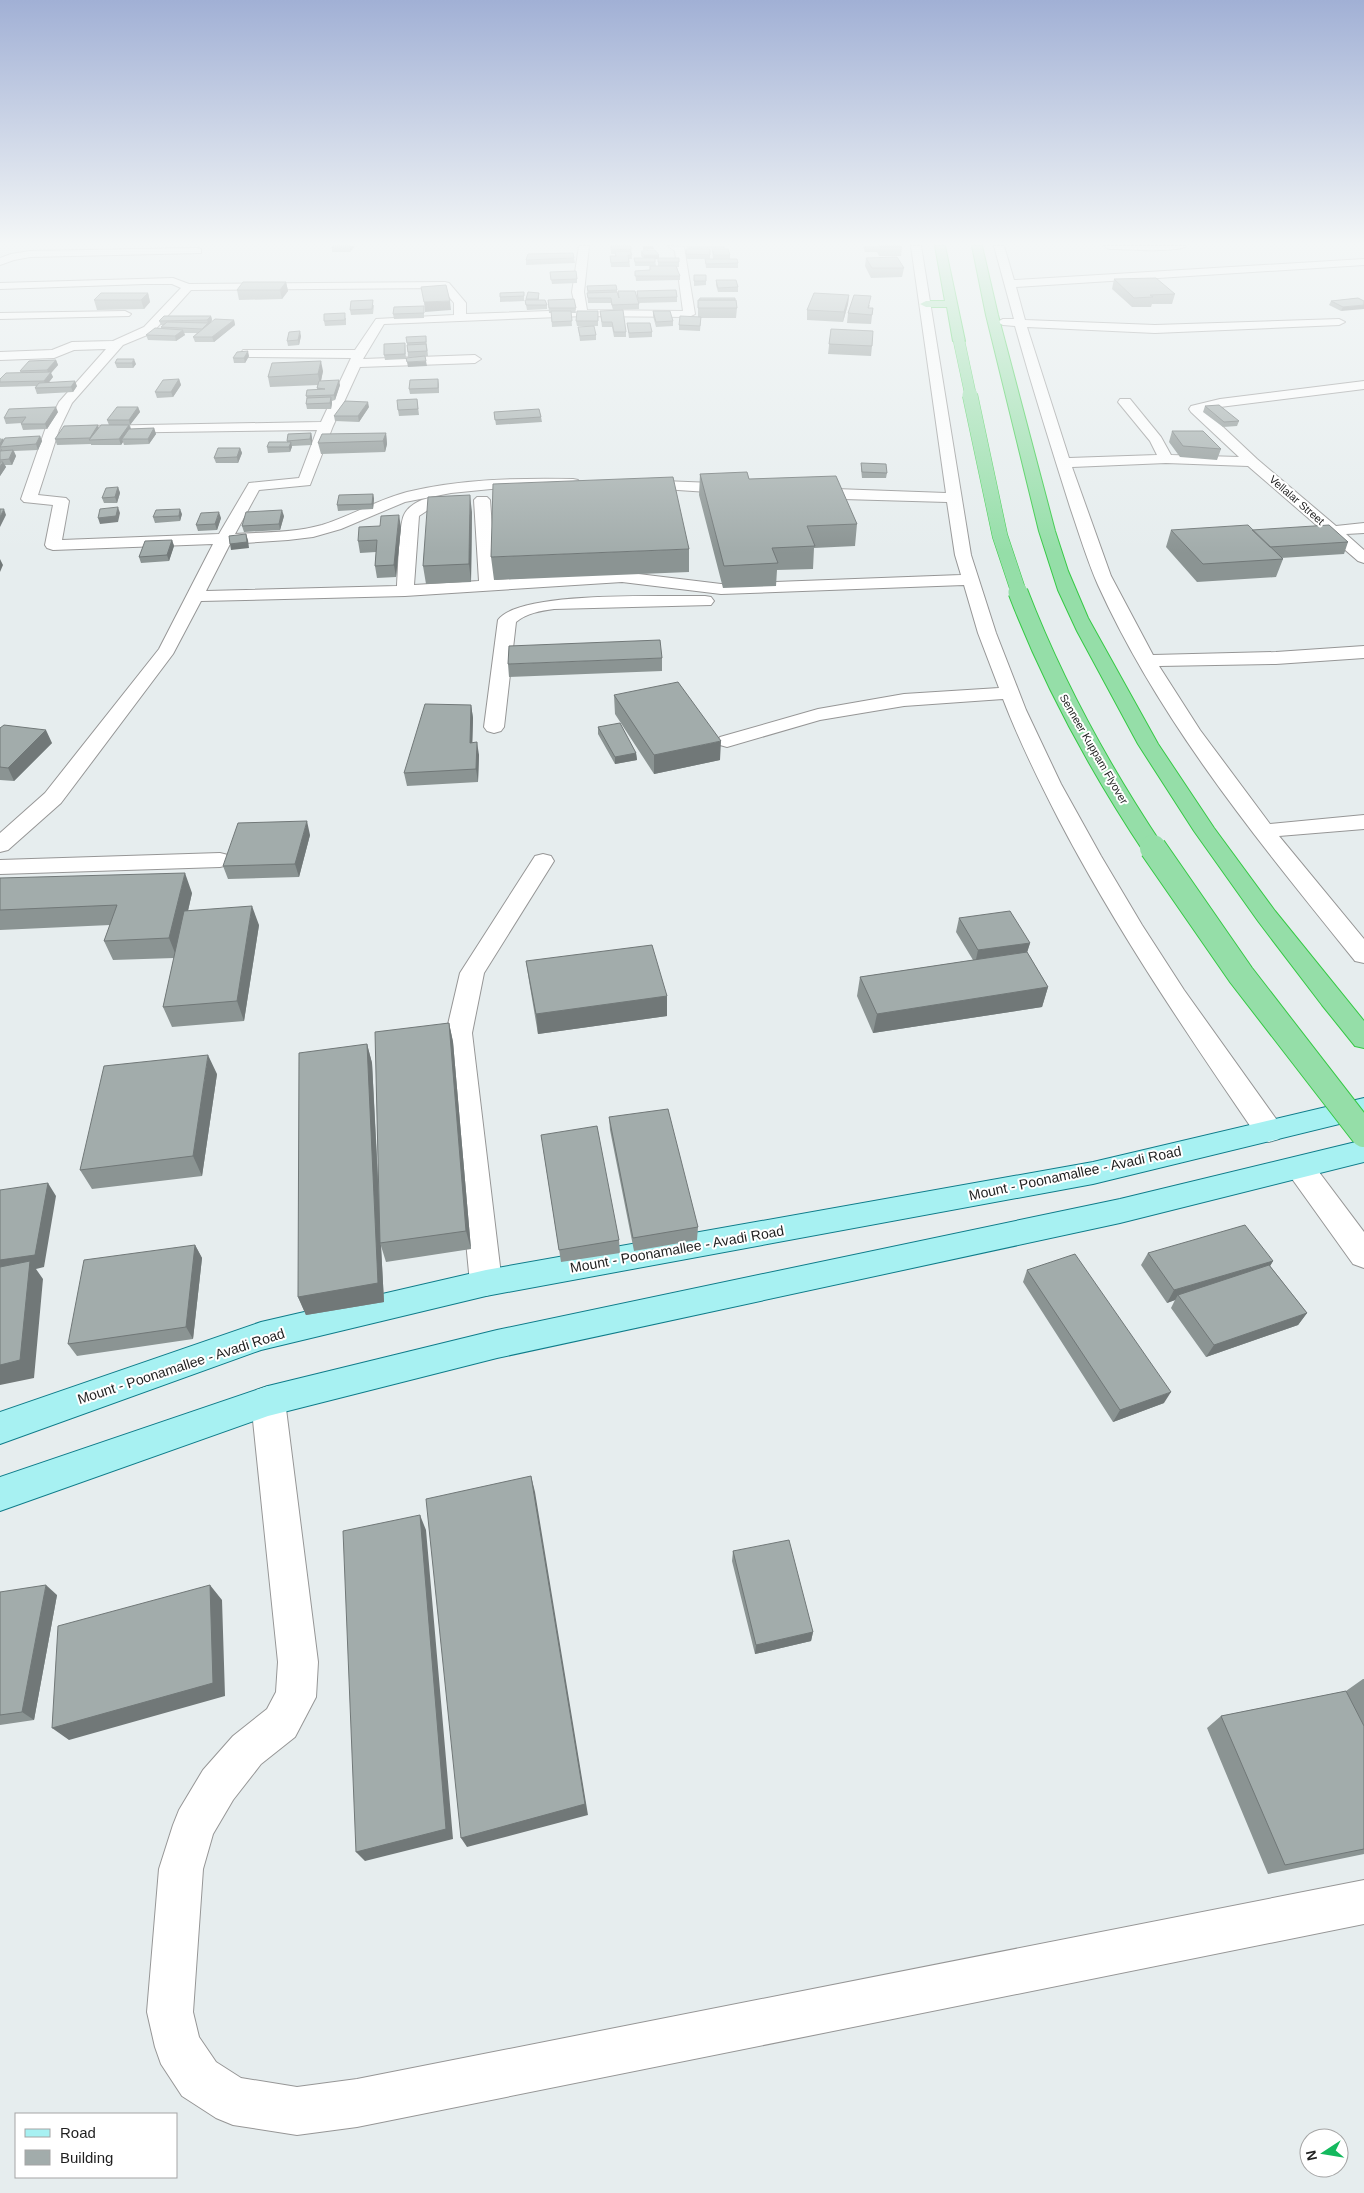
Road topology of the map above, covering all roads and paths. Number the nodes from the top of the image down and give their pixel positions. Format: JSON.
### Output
{"nodes":[{"id":1,"x":67,"y":348,"type":"edge"},
{"id":2,"x":113,"y":348,"type":"edge"},
{"id":3,"x":363,"y":348,"type":"edge"},
{"id":4,"x":932,"y":348,"type":"edge"},
{"id":5,"x":960,"y":348,"type":"edge"},
{"id":6,"x":1001,"y":348,"type":"edge"},
{"id":7,"x":1028,"y":348,"type":"edge"},
{"id":8,"x":247,"y":353,"type":"edge"},
{"id":9,"x":0,"y":356,"type":"edge"},
{"id":10,"x":357,"y":359,"type":"junction"},
{"id":11,"x":475,"y":359,"type":"dead end"},
{"id":12,"x":1364,"y":385,"type":"edge"},
{"id":13,"x":1125,"y":402,"type":"dead end"},
{"id":14,"x":326,"y":426,"type":"junction"},
{"id":15,"x":52,"y":430,"type":"junction"},
{"id":16,"x":1166,"y":459,"type":"junction"},
{"id":17,"x":1252,"y":462,"type":"junction"},
{"id":18,"x":1062,"y":463,"type":"junction"},
{"id":19,"x":591,"y":483,"type":"edge"},
{"id":20,"x":757,"y":490,"type":"edge"},
{"id":21,"x":796,"y":492,"type":"edge"},
{"id":22,"x":580,"y":495,"type":"edge"},
{"id":23,"x":662,"y":498,"type":"edge"},
{"id":24,"x":954,"y":498,"type":"junction"},
{"id":25,"x":482,"y":500,"type":"junction"},
{"id":26,"x":1364,"y":528,"type":"edge"},
{"id":27,"x":1333,"y":531,"type":"junction"},
{"id":28,"x":224,"y":539,"type":"junction"},
{"id":29,"x":1364,"y":558,"type":"edge"},
{"id":30,"x":488,"y":586,"type":"junction"},
{"id":31,"x":972,"y":587,"type":"junction"},
{"id":32,"x":405,"y":591,"type":"junction"},
{"id":33,"x":195,"y":596,"type":"junction"},
{"id":34,"x":1364,"y":652,"type":"edge"},
{"id":35,"x":1148,"y":662,"type":"junction"},
{"id":36,"x":1010,"y":693,"type":"junction"},
{"id":37,"x":494,"y":727,"type":"dead end"},
{"id":38,"x":727,"y":741,"type":"dead end"},
{"id":39,"x":1364,"y":822,"type":"edge"},
{"id":40,"x":1264,"y":831,"type":"junction"},
{"id":41,"x":0,"y":845,"type":"edge"},
{"id":42,"x":220,"y":860,"type":"dead end"},
{"id":43,"x":543,"y":861,"type":"dead end"},
{"id":44,"x":0,"y":868,"type":"edge"},
{"id":45,"x":1364,"y":956,"type":"edge"},
{"id":46,"x":1364,"y":1039,"type":"edge"},
{"id":47,"x":1364,"y":1108,"type":"edge"},
{"id":48,"x":1269,"y":1130,"type":"junction"},
{"id":49,"x":1364,"y":1134,"type":"edge"},
{"id":50,"x":1364,"y":1151,"type":"edge"},
{"id":51,"x":1300,"y":1168,"type":"junction"},
{"id":52,"x":1364,"y":1255,"type":"edge"},
{"id":53,"x":486,"y":1283,"type":"junction"},
{"id":54,"x":268,"y":1401,"type":"junction"},
{"id":55,"x":0,"y":1428,"type":"edge"},
{"id":56,"x":0,"y":1494,"type":"edge"},
{"id":57,"x":1364,"y":1902,"type":"edge"}],
"edges":[{"from":1,"to":9,"type":"street"},
{"from":2,"to":15,"type":"street"},
{"from":3,"to":10,"type":"street"},
{"from":4,"to":24,"type":"street"},
{"from":5,"to":49,"type":"highway","name":"Senneer Kuppam Flyover","bridge":true},
{"from":6,"to":46,"type":"highway"},
{"from":7,"to":18,"type":"street"},
{"from":8,"to":10,"type":"street"},
{"from":10,"to":11,"type":"street"},
{"from":10,"to":14,"type":"street"},
{"from":12,"to":17,"type":"street","name":"Vellalar Street"},
{"from":13,"to":16,"type":"street"},
{"from":14,"to":15,"type":"street"},
{"from":14,"to":28,"type":"street"},
{"from":15,"to":28,"type":"street"},
{"from":16,"to":17,"type":"street"},
{"from":16,"to":18,"type":"street"},
{"from":17,"to":27,"type":"street","name":"Vellalar Street"},
{"from":18,"to":35,"type":"street"},
{"from":19,"to":28,"type":"street"},
{"from":20,"to":23,"type":"street"},
{"from":21,"to":24,"type":"street"},
{"from":22,"to":25,"type":"street"},
{"from":24,"to":31,"type":"street"},
{"from":25,"to":30,"type":"street"},
{"from":25,"to":32,"type":"street"},
{"from":26,"to":27,"type":"street"},
{"from":27,"to":29,"type":"street","name":"Vellalar Street"},
{"from":28,"to":33,"type":"street"},
{"from":30,"to":31,"type":"street"},
{"from":30,"to":32,"type":"street"},
{"from":31,"to":36,"type":"street"},
{"from":31,"to":37,"type":"street"},
{"from":32,"to":33,"type":"street"},
{"from":33,"to":41,"type":"street"},
{"from":34,"to":35,"type":"street"},
{"from":35,"to":40,"type":"street"},
{"from":36,"to":38,"type":"street"},
{"from":36,"to":48,"type":"street"},
{"from":39,"to":40,"type":"street"},
{"from":40,"to":45,"type":"street"},
{"from":42,"to":44,"type":"street"},
{"from":43,"to":53,"type":"street"},
{"from":47,"to":48,"type":"main road","name":"Mount - Poonamallee - Avadi Road"},
{"from":48,"to":53,"type":"main road","name":"Mount - Poonamallee - Avadi Road"},
{"from":50,"to":51,"type":"main road"},
{"from":51,"to":52,"type":"street"},
{"from":51,"to":54,"type":"main road"},
{"from":53,"to":55,"type":"main road","name":"Mount - Poonamallee - Avadi Road"},
{"from":54,"to":56,"type":"main road"},
{"from":54,"to":57,"type":"street"}]}
